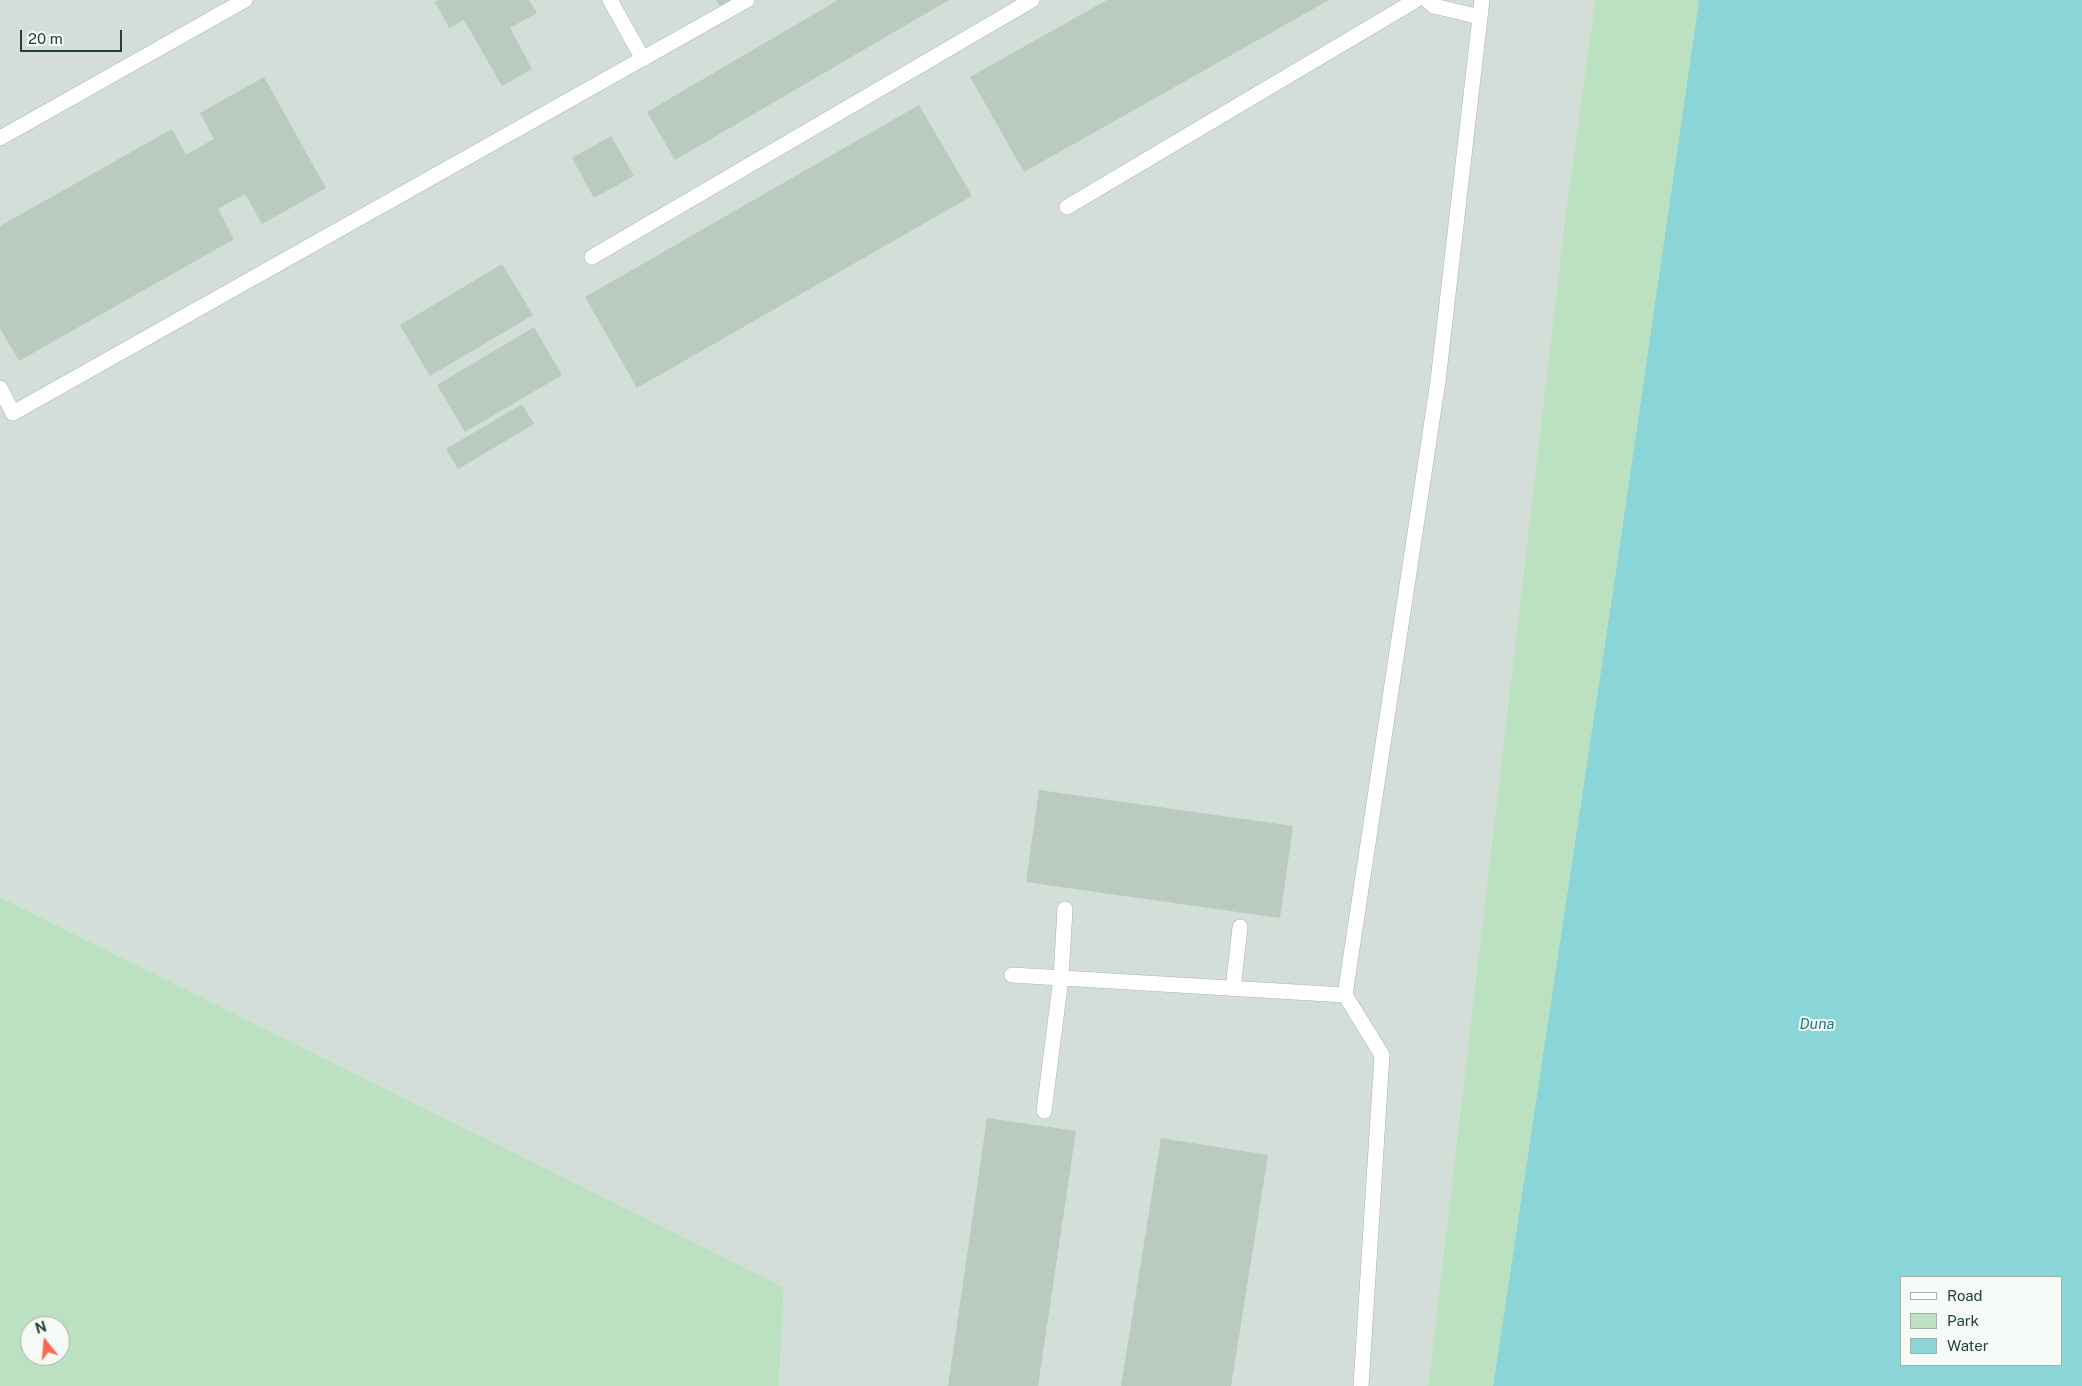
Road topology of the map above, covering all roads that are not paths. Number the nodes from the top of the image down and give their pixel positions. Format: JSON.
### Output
{"nodes":[{"id":1,"x":245,"y":0,"type":"edge"},
{"id":2,"x":610,"y":0,"type":"edge"},
{"id":3,"x":747,"y":0,"type":"edge"},
{"id":4,"x":1032,"y":0,"type":"edge"},
{"id":5,"x":1416,"y":0,"type":"edge"},
{"id":6,"x":1427,"y":0,"type":"edge"},
{"id":7,"x":1482,"y":0,"type":"edge"},
{"id":8,"x":1480,"y":17,"type":"junction"},
{"id":9,"x":642,"y":59,"type":"junction"},
{"id":10,"x":0,"y":138,"type":"edge"},
{"id":11,"x":1067,"y":207,"type":"dead end"},
{"id":12,"x":592,"y":257,"type":"dead end"},
{"id":13,"x":0,"y":388,"type":"edge"},
{"id":14,"x":1065,"y":909,"type":"dead end"},
{"id":15,"x":1240,"y":927,"type":"dead end"},
{"id":16,"x":1012,"y":975,"type":"dead end"},
{"id":17,"x":1061,"y":978,"type":"junction"},
{"id":18,"x":1233,"y":989,"type":"junction"},
{"id":19,"x":1345,"y":995,"type":"junction"},
{"id":20,"x":1044,"y":1111,"type":"dead end"},
{"id":21,"x":1361,"y":1386,"type":"edge"}],
"edges":[{"from":1,"to":10,"type":"lane"},
{"from":2,"to":9,"type":"lane"},
{"from":3,"to":9,"type":"lane"},
{"from":4,"to":12,"type":"lane"},
{"from":5,"to":11,"type":"lane"},
{"from":6,"to":8,"type":"lane"},
{"from":7,"to":8,"type":"lane"},
{"from":8,"to":19,"type":"lane"},
{"from":9,"to":13,"type":"lane"},
{"from":14,"to":17,"type":"lane"},
{"from":15,"to":18,"type":"lane"},
{"from":16,"to":17,"type":"lane"},
{"from":17,"to":18,"type":"lane"},
{"from":17,"to":20,"type":"lane"},
{"from":18,"to":19,"type":"lane"},
{"from":19,"to":21,"type":"lane"}]}
